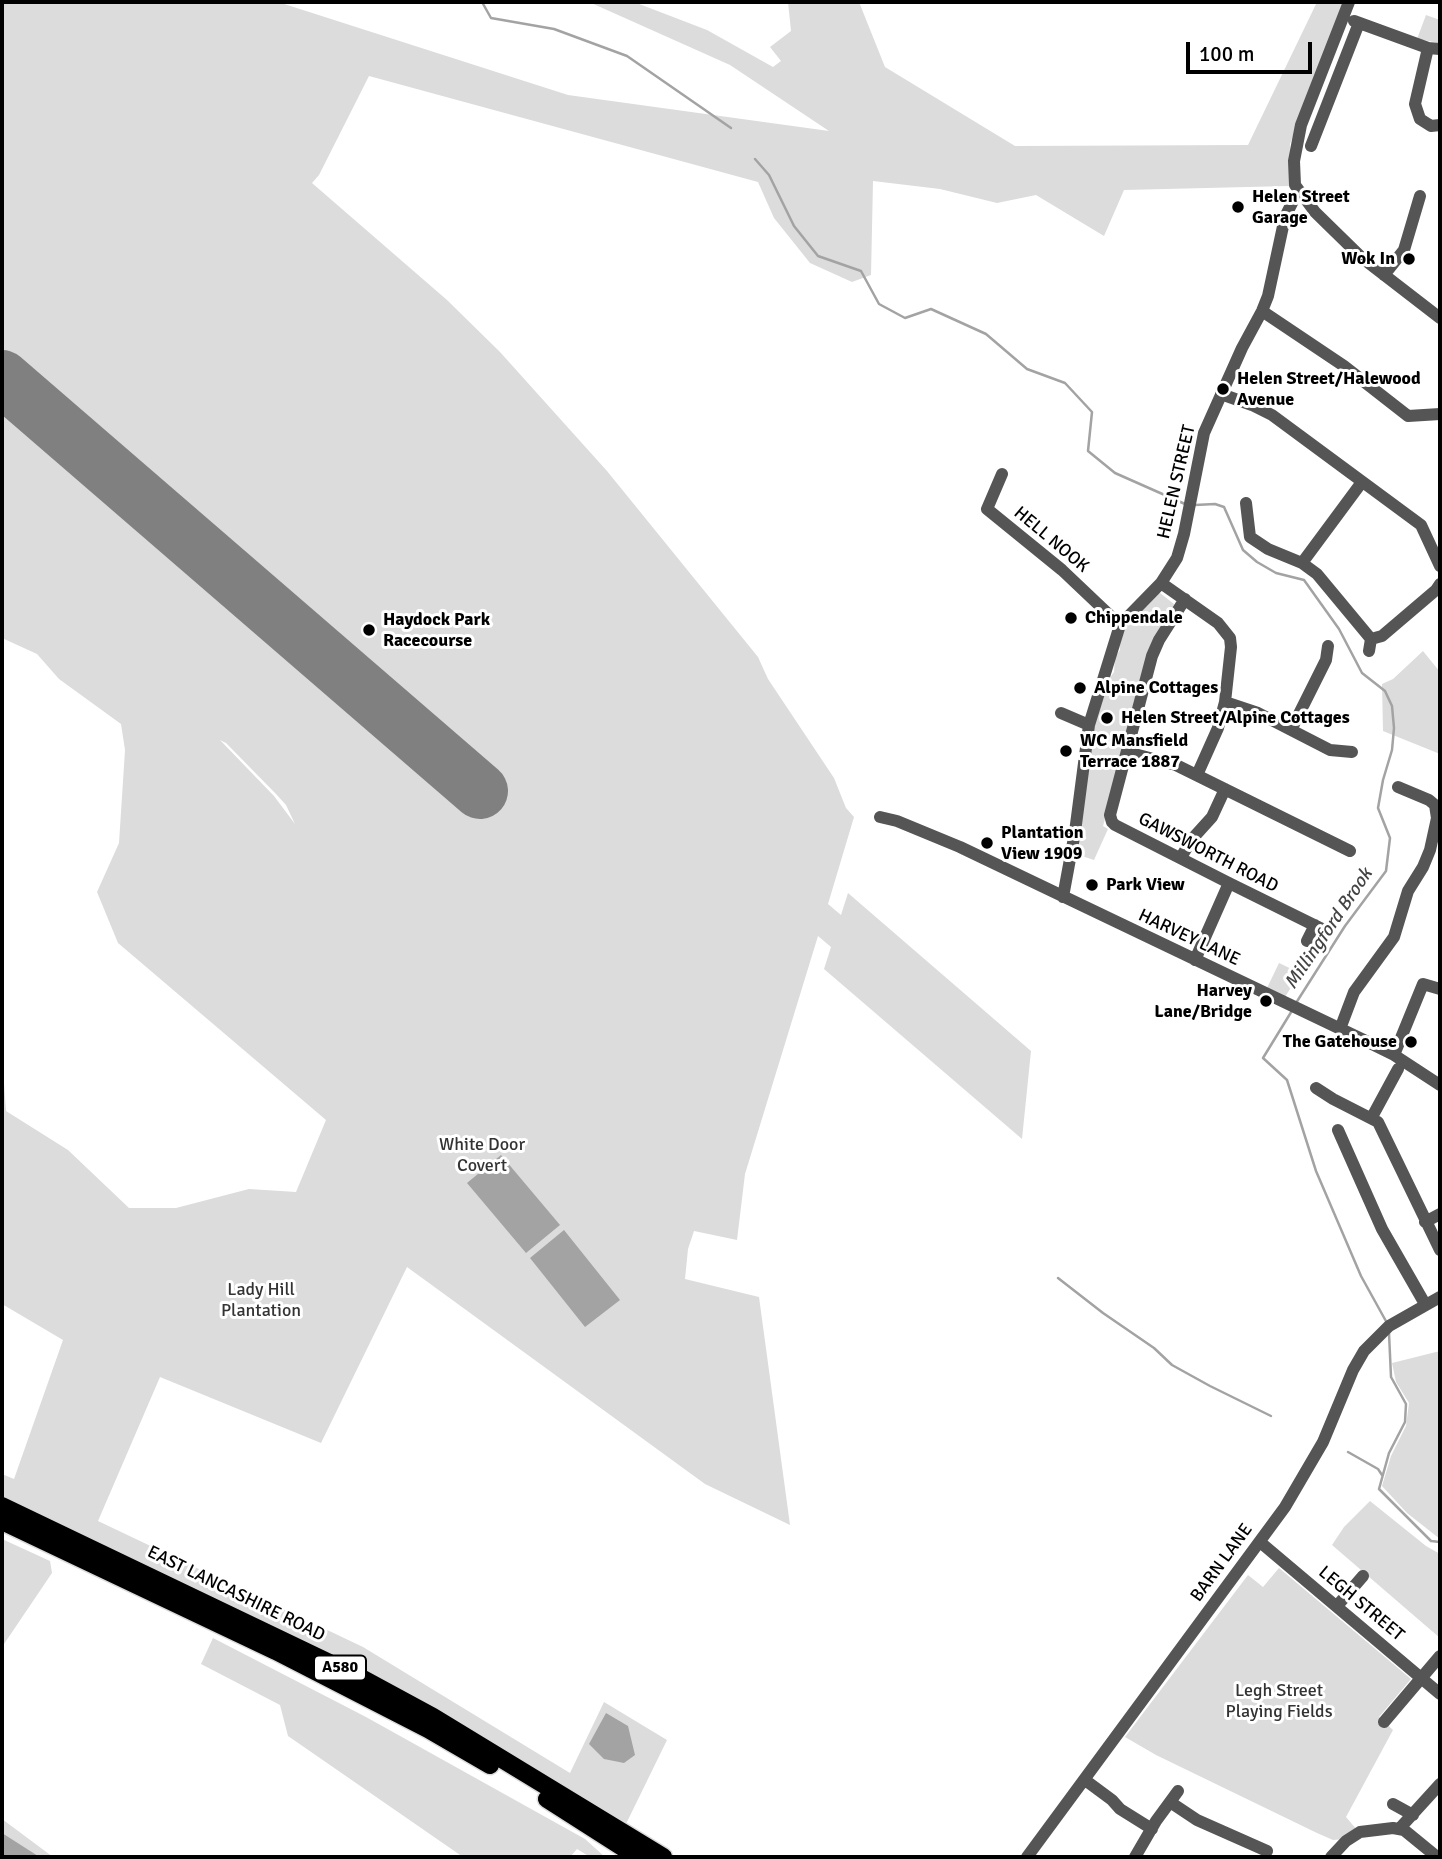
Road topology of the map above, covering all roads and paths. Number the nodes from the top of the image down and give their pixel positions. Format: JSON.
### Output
{"nodes":[{"id":1,"x":1349,"y":2,"type":"edge"},
{"id":2,"x":1343,"y":17,"type":"junction"},
{"id":3,"x":1359,"y":23,"type":"junction"},
{"id":4,"x":1434,"y":48,"type":"edge"},
{"id":5,"x":1440,"y":125,"type":"edge"},
{"id":6,"x":1311,"y":146,"type":"dead end"},
{"id":7,"x":1300,"y":194,"type":"junction"},
{"id":8,"x":1414,"y":201,"type":"dead end"},
{"id":9,"x":1384,"y":275,"type":"junction"},
{"id":10,"x":1262,"y":311,"type":"junction"},
{"id":11,"x":1440,"y":318,"type":"edge"},
{"id":12,"x":1220,"y":394,"type":"junction"},
{"id":13,"x":1440,"y":414,"type":"edge"},
{"id":14,"x":1002,"y":474,"type":"dead end"},
{"id":15,"x":1362,"y":482,"type":"junction"},
{"id":16,"x":1251,"y":508,"type":"dead end"},
{"id":17,"x":1303,"y":563,"type":"junction"},
{"id":18,"x":1440,"y":566,"type":"edge"},
{"id":19,"x":1161,"y":583,"type":"junction"},
{"id":20,"x":1440,"y":584,"type":"edge"},
{"id":21,"x":1185,"y":599,"type":"junction"},
{"id":22,"x":1120,"y":625,"type":"junction"},
{"id":23,"x":1331,"y":652,"type":"dead end"},
{"id":24,"x":1225,"y":702,"type":"junction"},
{"id":25,"x":1061,"y":713,"type":"dead end"},
{"id":26,"x":1089,"y":725,"type":"junction"},
{"id":27,"x":1291,"y":730,"type":"junction"},
{"id":28,"x":1128,"y":752,"type":"junction"},
{"id":29,"x":1352,"y":752,"type":"dead end"},
{"id":30,"x":1196,"y":775,"type":"junction"},
{"id":31,"x":1398,"y":788,"type":"dead end"},
{"id":32,"x":1226,"y":789,"type":"junction"},
{"id":33,"x":880,"y":817,"type":"dead end"},
{"id":34,"x":1181,"y":857,"type":"junction"},
{"id":35,"x":1333,"y":859,"type":"dead end"},
{"id":36,"x":1228,"y":883,"type":"junction"},
{"id":37,"x":1063,"y":897,"type":"junction"},
{"id":38,"x":1307,"y":941,"type":"dead end"},
{"id":39,"x":1195,"y":960,"type":"junction"},
{"id":40,"x":1440,"y":989,"type":"edge"},
{"id":41,"x":1340,"y":1029,"type":"junction"},
{"id":42,"x":1394,"y":1055,"type":"junction"},
{"id":43,"x":1398,"y":1069,"type":"dead end"},
{"id":44,"x":1440,"y":1085,"type":"edge"},
{"id":45,"x":1316,"y":1088,"type":"dead end"},
{"id":46,"x":1372,"y":1117,"type":"junction"},
{"id":47,"x":1338,"y":1130,"type":"dead end"},
{"id":48,"x":1344,"y":1144,"type":"junction"},
{"id":49,"x":1331,"y":1149,"type":"dead end"},
{"id":50,"x":1440,"y":1214,"type":"edge"},
{"id":51,"x":1425,"y":1222,"type":"junction"},
{"id":52,"x":1440,"y":1250,"type":"edge"},
{"id":53,"x":1440,"y":1297,"type":"edge"},
{"id":54,"x":1425,"y":1304,"type":"junction"},
{"id":55,"x":2,"y":1507,"type":"edge"},
{"id":56,"x":2,"y":1521,"type":"edge"},
{"id":57,"x":1260,"y":1542,"type":"junction"},
{"id":58,"x":1363,"y":1576,"type":"dead end"},
{"id":59,"x":1337,"y":1606,"type":"junction"},
{"id":60,"x":1440,"y":1656,"type":"edge"},
{"id":61,"x":1421,"y":1678,"type":"junction"},
{"id":62,"x":1440,"y":1694,"type":"edge"},
{"id":63,"x":1384,"y":1722,"type":"dead end"},
{"id":64,"x":1085,"y":1780,"type":"junction"},
{"id":65,"x":1440,"y":1784,"type":"edge"},
{"id":66,"x":1178,"y":1791,"type":"dead end"},
{"id":67,"x":1170,"y":1802,"type":"junction"},
{"id":68,"x":1393,"y":1804,"type":"dead end"},
{"id":69,"x":1413,"y":1815,"type":"junction"},
{"id":70,"x":1400,"y":1828,"type":"junction"},
{"id":71,"x":1152,"y":1829,"type":"junction"},
{"id":72,"x":1260,"y":1845,"type":"dead end"},
{"id":73,"x":1138,"y":1856,"type":"edge"},
{"id":74,"x":638,"y":1857,"type":"edge"},
{"id":75,"x":663,"y":1857,"type":"edge"},
{"id":76,"x":1027,"y":1857,"type":"edge"},
{"id":77,"x":1331,"y":1857,"type":"edge"},
{"id":78,"x":1437,"y":1857,"type":"edge"}],
"edges":[{"from":1,"to":2,"type":"street"},
{"from":2,"to":3,"type":"street"},
{"from":2,"to":7,"type":"street"},
{"from":3,"to":4,"type":"street"},
{"from":3,"to":6,"type":"street"},
{"from":4,"to":5,"type":"street"},
{"from":7,"to":9,"type":"street"},
{"from":7,"to":10,"type":"street","name":"HELEN STREET"},
{"from":8,"to":9,"type":"street"},
{"from":9,"to":11,"type":"street"},
{"from":10,"to":12,"type":"street","name":"HELEN STREET"},
{"from":10,"to":13,"type":"street"},
{"from":12,"to":15,"type":"street"},
{"from":12,"to":19,"type":"street","name":"HELEN STREET"},
{"from":14,"to":22,"type":"street","name":"HELL NOOK"},
{"from":15,"to":17,"type":"street"},
{"from":15,"to":18,"type":"street"},
{"from":16,"to":17,"type":"street"},
{"from":17,"to":20,"type":"street"},
{"from":19,"to":21,"type":"street"},
{"from":19,"to":22,"type":"street","name":"HELEN STREET"},
{"from":21,"to":24,"type":"street"},
{"from":21,"to":28,"type":"street","name":"GAWSWORTH ROAD"},
{"from":22,"to":26,"type":"street","name":"HELEN STREET"},
{"from":23,"to":27,"type":"street"},
{"from":24,"to":27,"type":"street"},
{"from":24,"to":30,"type":"street"},
{"from":25,"to":26,"type":"street"},
{"from":26,"to":37,"type":"street","name":"HELEN STREET"},
{"from":27,"to":29,"type":"street"},
{"from":28,"to":30,"type":"street"},
{"from":28,"to":34,"type":"street","name":"GAWSWORTH ROAD"},
{"from":30,"to":32,"type":"street"},
{"from":31,"to":41,"type":"street"},
{"from":32,"to":34,"type":"street"},
{"from":32,"to":35,"type":"street"},
{"from":33,"to":37,"type":"street","name":"HARVEY LANE"},
{"from":34,"to":36,"type":"street","name":"GAWSWORTH ROAD"},
{"from":36,"to":38,"type":"street","name":"GAWSWORTH ROAD"},
{"from":36,"to":39,"type":"street"},
{"from":37,"to":39,"type":"street","name":"HARVEY LANE"},
{"from":39,"to":41,"type":"street","name":"HARVEY LANE"},
{"from":40,"to":42,"type":"street"},
{"from":41,"to":42,"type":"street","name":"HARVEY LANE"},
{"from":42,"to":44,"type":"street","name":"HARVEY LANE"},
{"from":43,"to":46,"type":"street"},
{"from":45,"to":46,"type":"street"},
{"from":46,"to":51,"type":"street"},
{"from":47,"to":48,"type":"street"},
{"from":48,"to":49,"type":"street"},
{"from":48,"to":54,"type":"street"},
{"from":50,"to":51,"type":"street"},
{"from":51,"to":52,"type":"street"},
{"from":53,"to":54,"type":"street","name":"BARN LANE"},
{"from":54,"to":57,"type":"street","name":"BARN LANE"},
{"from":55,"to":75,"type":"highway","name":"EAST LANCASHIRE ROAD","number":"A580"},
{"from":56,"to":74,"type":"highway","name":"EAST LANCASHIRE ROAD","number":"A580"},
{"from":57,"to":59,"type":"street","name":"LEGH STREET"},
{"from":57,"to":64,"type":"street","name":"BARN LANE"},
{"from":58,"to":59,"type":"street"},
{"from":59,"to":61,"type":"street","name":"LEGH STREET"},
{"from":60,"to":61,"type":"street"},
{"from":61,"to":62,"type":"street","name":"LEGH STREET"},
{"from":61,"to":63,"type":"street"},
{"from":64,"to":71,"type":"street"},
{"from":64,"to":76,"type":"street","name":"BARN LANE"},
{"from":65,"to":69,"type":"street"},
{"from":66,"to":67,"type":"street"},
{"from":67,"to":71,"type":"street"},
{"from":67,"to":72,"type":"street"},
{"from":68,"to":69,"type":"street"},
{"from":69,"to":70,"type":"street"},
{"from":70,"to":77,"type":"street"},
{"from":70,"to":78,"type":"street"},
{"from":71,"to":73,"type":"street"}]}
